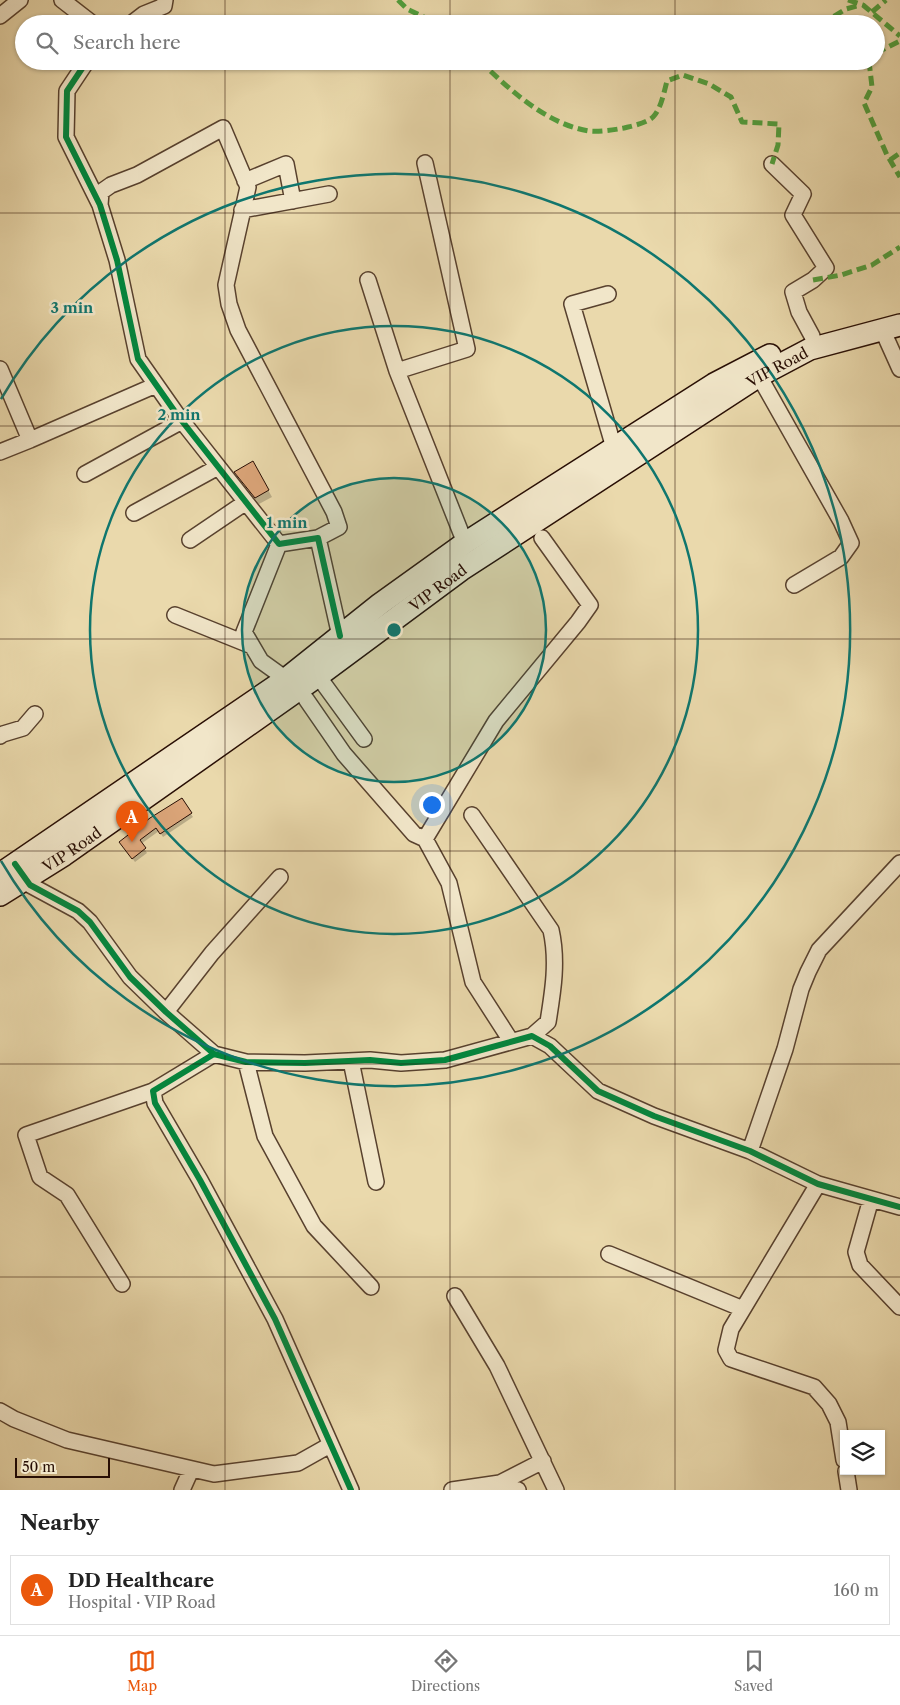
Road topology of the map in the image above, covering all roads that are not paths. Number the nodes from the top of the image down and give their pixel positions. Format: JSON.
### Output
{"nodes":[{"id":1,"x":20,"y":0,"type":"edge"},
{"id":2,"x":62,"y":0,"type":"edge"},
{"id":3,"x":165,"y":0,"type":"edge"},
{"id":4,"x":81,"y":15,"type":"edge"},
{"id":5,"x":143,"y":15,"type":"edge"},
{"id":6,"x":0,"y":16,"type":"edge"},
{"id":7,"x":81,"y":70,"type":"edge"},
{"id":8,"x":425,"y":162,"type":"dead end"},
{"id":9,"x":772,"y":164,"type":"dead end"},
{"id":10,"x":245,"y":181,"type":"junction"},
{"id":11,"x":329,"y":194,"type":"dead end"},
{"id":12,"x":293,"y":201,"type":"junction"},
{"id":13,"x":100,"y":205,"type":"junction"},
{"id":14,"x":242,"y":210,"type":"junction"},
{"id":15,"x":368,"y":280,"type":"dead end"},
{"id":16,"x":608,"y":294,"type":"dead end"},
{"id":17,"x":900,"y":311,"type":"edge"},
{"id":18,"x":891,"y":327,"type":"edge"},
{"id":19,"x":812,"y":336,"type":"junction"},
{"id":20,"x":900,"y":368,"type":"edge"},
{"id":21,"x":0,"y":369,"type":"edge"},
{"id":22,"x":397,"y":371,"type":"junction"},
{"id":23,"x":759,"y":376,"type":"junction"},
{"id":24,"x":156,"y":385,"type":"junction"},
{"id":25,"x":182,"y":421,"type":"junction"},
{"id":26,"x":30,"y":440,"type":"junction"},
{"id":27,"x":614,"y":448,"type":"junction"},
{"id":28,"x":0,"y":452,"type":"edge"},
{"id":29,"x":218,"y":467,"type":"junction"},
{"id":30,"x":85,"y":474,"type":"dead end"},
{"id":31,"x":246,"y":502,"type":"junction"},
{"id":32,"x":134,"y":513,"type":"dead end"},
{"id":33,"x":318,"y":538,"type":"junction"},
{"id":34,"x":542,"y":538,"type":"dead end"},
{"id":35,"x":190,"y":540,"type":"dead end"},
{"id":36,"x":465,"y":543,"type":"junction"},
{"id":37,"x":279,"y":544,"type":"junction"},
{"id":38,"x":794,"y":585,"type":"dead end"},
{"id":39,"x":175,"y":615,"type":"dead end"},
{"id":40,"x":340,"y":636,"type":"junction"},
{"id":41,"x":252,"y":646,"type":"junction"},
{"id":42,"x":318,"y":676,"type":"junction"},
{"id":43,"x":286,"y":679,"type":"junction"},
{"id":44,"x":306,"y":699,"type":"dead end"},
{"id":45,"x":35,"y":714,"type":"dead end"},
{"id":46,"x":0,"y":736,"type":"edge"},
{"id":47,"x":364,"y":739,"type":"dead end"},
{"id":48,"x":472,"y":815,"type":"dead end"},
{"id":49,"x":425,"y":838,"type":"junction"},
{"id":50,"x":900,"y":863,"type":"edge"},
{"id":51,"x":13,"y":872,"type":"edge"},
{"id":52,"x":280,"y":877,"type":"dead end"},
{"id":53,"x":0,"y":894,"type":"edge"},
{"id":54,"x":166,"y":1012,"type":"junction"},
{"id":55,"x":532,"y":1036,"type":"junction"},
{"id":56,"x":511,"y":1041,"type":"junction"},
{"id":57,"x":214,"y":1054,"type":"junction"},
{"id":58,"x":351,"y":1061,"type":"junction"},
{"id":59,"x":246,"y":1062,"type":"junction"},
{"id":60,"x":152,"y":1091,"type":"junction"},
{"id":61,"x":750,"y":1151,"type":"junction"},
{"id":62,"x":376,"y":1182,"type":"dead end"},
{"id":63,"x":818,"y":1184,"type":"junction"},
{"id":64,"x":871,"y":1199,"type":"junction"},
{"id":65,"x":900,"y":1207,"type":"edge"},
{"id":66,"x":609,"y":1254,"type":"dead end"},
{"id":67,"x":122,"y":1284,"type":"dead end"},
{"id":68,"x":371,"y":1287,"type":"dead end"},
{"id":69,"x":455,"y":1296,"type":"dead end"},
{"id":70,"x":900,"y":1307,"type":"edge"},
{"id":71,"x":743,"y":1309,"type":"junction"},
{"id":72,"x":0,"y":1411,"type":"edge"},
{"id":73,"x":840,"y":1435,"type":"edge"},
{"id":74,"x":330,"y":1445,"type":"junction"},
{"id":75,"x":543,"y":1462,"type":"junction"},
{"id":76,"x":191,"y":1470,"type":"junction"},
{"id":77,"x":847,"y":1475,"type":"edge"},
{"id":78,"x":500,"y":1484,"type":"junction"},
{"id":79,"x":182,"y":1490,"type":"edge"},
{"id":80,"x":351,"y":1490,"type":"edge"},
{"id":81,"x":452,"y":1490,"type":"edge"},
{"id":82,"x":518,"y":1490,"type":"edge"},
{"id":83,"x":556,"y":1490,"type":"edge"},
{"id":84,"x":849,"y":1490,"type":"edge"}],
"edges":[{"from":1,"to":6,"type":"street"},
{"from":2,"to":4,"type":"street"},
{"from":3,"to":5,"type":"street"},
{"from":7,"to":13,"type":"street"},
{"from":8,"to":22,"type":"street"},
{"from":9,"to":19,"type":"street"},
{"from":10,"to":12,"type":"street"},
{"from":10,"to":13,"type":"street"},
{"from":10,"to":14,"type":"street"},
{"from":11,"to":12,"type":"street"},
{"from":12,"to":14,"type":"street"},
{"from":13,"to":24,"type":"street"},
{"from":14,"to":33,"type":"street"},
{"from":15,"to":22,"type":"street"},
{"from":16,"to":27,"type":"street"},
{"from":17,"to":19,"type":"main road","name":"VIP Road"},
{"from":18,"to":20,"type":"street"},
{"from":18,"to":23,"type":"main road","name":"VIP Road"},
{"from":19,"to":27,"type":"main road","name":"VIP Road"},
{"from":21,"to":26,"type":"street"},
{"from":22,"to":36,"type":"street"},
{"from":23,"to":38,"type":"street"},
{"from":23,"to":42,"type":"main road","name":"VIP Road"},
{"from":24,"to":25,"type":"street"},
{"from":24,"to":26,"type":"street"},
{"from":25,"to":29,"type":"street"},
{"from":25,"to":30,"type":"street"},
{"from":26,"to":28,"type":"street"},
{"from":27,"to":36,"type":"main road","name":"VIP Road"},
{"from":29,"to":31,"type":"street"},
{"from":29,"to":32,"type":"street"},
{"from":31,"to":35,"type":"street"},
{"from":31,"to":37,"type":"street"},
{"from":33,"to":37,"type":"street"},
{"from":33,"to":40,"type":"street"},
{"from":34,"to":49,"type":"street"},
{"from":36,"to":40,"type":"main road","name":"VIP Road"},
{"from":37,"to":41,"type":"street"},
{"from":39,"to":41,"type":"street"},
{"from":40,"to":43,"type":"main road","name":"VIP Road"},
{"from":41,"to":43,"type":"street"},
{"from":42,"to":47,"type":"street"},
{"from":42,"to":51,"type":"main road","name":"VIP Road"},
{"from":43,"to":51,"type":"main road","name":"VIP Road"},
{"from":44,"to":49,"type":"street"},
{"from":45,"to":46,"type":"street"},
{"from":48,"to":55,"type":"street"},
{"from":49,"to":56,"type":"street"},
{"from":50,"to":61,"type":"street"},
{"from":51,"to":53,"type":"main road","name":"VIP Road"},
{"from":51,"to":54,"type":"street"},
{"from":52,"to":54,"type":"street"},
{"from":54,"to":57,"type":"street"},
{"from":55,"to":56,"type":"street"},
{"from":55,"to":61,"type":"street"},
{"from":56,"to":58,"type":"street"},
{"from":57,"to":59,"type":"street"},
{"from":57,"to":60,"type":"street"},
{"from":58,"to":59,"type":"street"},
{"from":58,"to":62,"type":"street"},
{"from":59,"to":68,"type":"street"},
{"from":60,"to":67,"type":"street"},
{"from":60,"to":74,"type":"street"},
{"from":61,"to":63,"type":"street"},
{"from":63,"to":64,"type":"street"},
{"from":63,"to":71,"type":"street"},
{"from":64,"to":65,"type":"street"},
{"from":64,"to":70,"type":"street"},
{"from":66,"to":71,"type":"street"},
{"from":69,"to":75,"type":"street"},
{"from":71,"to":73,"type":"street"},
{"from":72,"to":76,"type":"street"},
{"from":74,"to":76,"type":"street"},
{"from":74,"to":80,"type":"street"},
{"from":75,"to":78,"type":"street"},
{"from":75,"to":83,"type":"street"},
{"from":76,"to":79,"type":"street"},
{"from":77,"to":84,"type":"street"},
{"from":78,"to":81,"type":"street"},
{"from":78,"to":82,"type":"street"}]}
